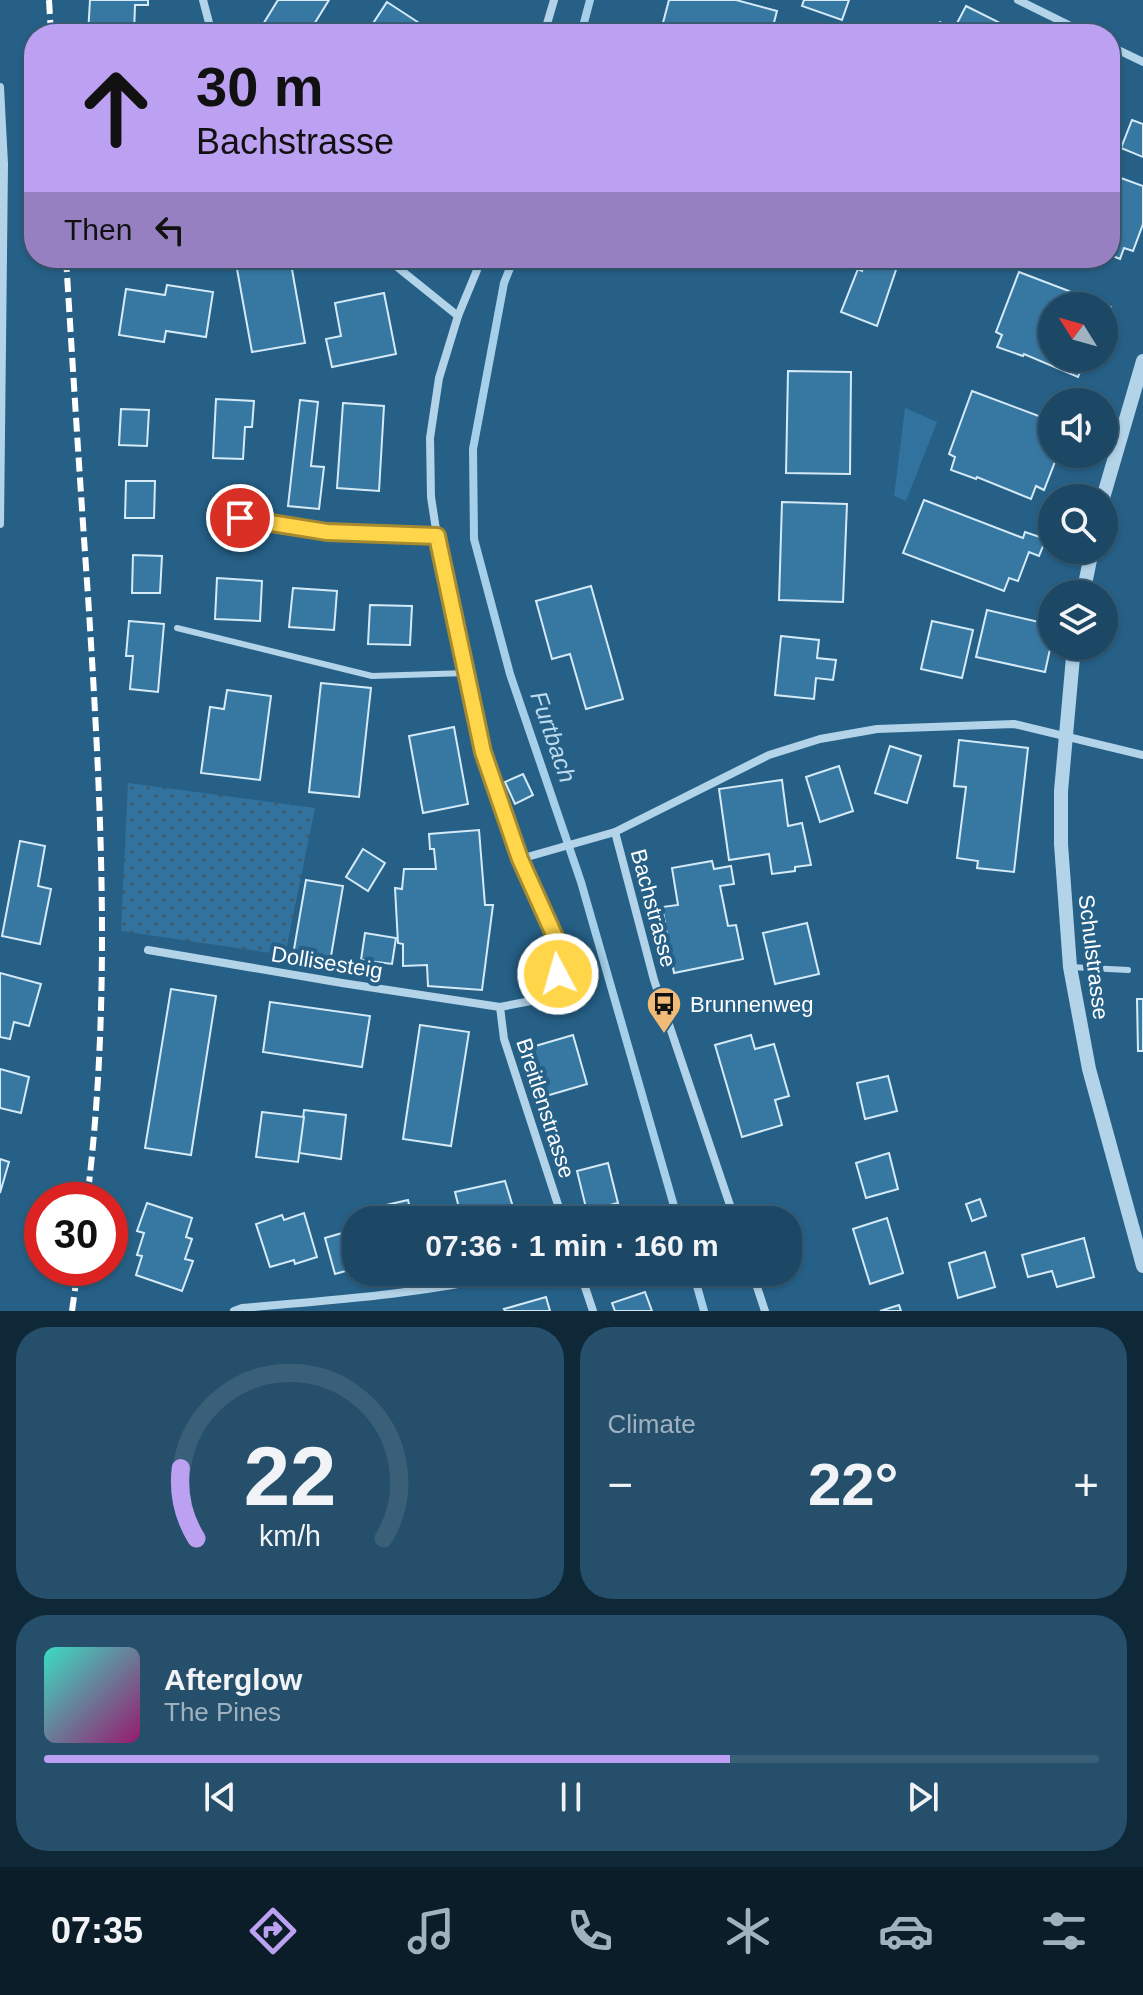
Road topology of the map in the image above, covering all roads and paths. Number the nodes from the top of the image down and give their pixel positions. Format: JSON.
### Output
{"nodes":[{"id":1,"x":203,"y":0,"type":"edge"},
{"id":2,"x":554,"y":0,"type":"edge"},
{"id":3,"x":1018,"y":0,"type":"edge"},
{"id":4,"x":209,"y":24,"type":"edge"},
{"id":5,"x":547,"y":24,"type":"edge"},
{"id":6,"x":1067,"y":24,"type":"edge"},
{"id":7,"x":1120,"y":51,"type":"edge"},
{"id":8,"x":1143,"y":62,"type":"edge"},
{"id":9,"x":0,"y":87,"type":"edge"},
{"id":10,"x":398,"y":268,"type":"edge"},
{"id":11,"x":478,"y":268,"type":"edge"},
{"id":12,"x":458,"y":316,"type":"junction"},
{"id":13,"x":1143,"y":361,"type":"edge"},
{"id":14,"x":1107,"y":484,"type":"edge"},
{"id":15,"x":221,"y":517,"type":"dead end"},
{"id":16,"x":0,"y":524,"type":"edge"},
{"id":17,"x":437,"y":536,"type":"junction"},
{"id":18,"x":177,"y":628,"type":"dead end"},
{"id":19,"x":1073,"y":660,"type":"edge"},
{"id":20,"x":467,"y":673,"type":"junction"},
{"id":21,"x":1065,"y":735,"type":"junction"},
{"id":22,"x":1143,"y":755,"type":"edge"},
{"id":23,"x":615,"y":832,"type":"junction"},
{"id":24,"x":520,"y":859,"type":"junction"},
{"id":25,"x":148,"y":950,"type":"dead end"},
{"id":26,"x":1070,"y":967,"type":"junction"},
{"id":27,"x":1128,"y":970,"type":"dead end"},
{"id":28,"x":500,"y":1007,"type":"junction"},
{"id":29,"x":558,"y":1206,"type":"edge"},
{"id":30,"x":730,"y":1206,"type":"edge"},
{"id":31,"x":1143,"y":1266,"type":"edge"},
{"id":32,"x":452,"y":1286,"type":"edge"},
{"id":33,"x":585,"y":1286,"type":"edge"},
{"id":34,"x":757,"y":1286,"type":"edge"},
{"id":35,"x":342,"y":1300,"type":"junction"},
{"id":36,"x":234,"y":1311,"type":"edge"},
{"id":37,"x":343,"y":1311,"type":"edge"},
{"id":38,"x":593,"y":1311,"type":"edge"},
{"id":39,"x":765,"y":1311,"type":"edge"}],
"edges":[{"from":1,"to":4,"type":"street"},
{"from":2,"to":5,"type":"street"},
{"from":3,"to":6,"type":"street"},
{"from":7,"to":8,"type":"street"},
{"from":9,"to":16,"type":"street"},
{"from":10,"to":12,"type":"street"},
{"from":11,"to":12,"type":"street"},
{"from":12,"to":17,"type":"street"},
{"from":13,"to":14,"type":"street"},
{"from":15,"to":17,"type":"street"},
{"from":17,"to":20,"type":"street"},
{"from":18,"to":20,"type":"lane"},
{"from":19,"to":21,"type":"street","name":"Schulstrasse"},
{"from":20,"to":24,"type":"street"},
{"from":21,"to":22,"type":"street"},
{"from":21,"to":23,"type":"street"},
{"from":21,"to":26,"type":"street","name":"Schulstrasse"},
{"from":23,"to":24,"type":"street","name":"Bachstrasse"},
{"from":23,"to":30,"type":"street","name":"Bachstrasse"},
{"from":24,"to":28,"type":"street"},
{"from":25,"to":28,"type":"street","name":"Dollisesteig"},
{"from":26,"to":27,"type":"lane"},
{"from":26,"to":31,"type":"street","name":"Schulstrasse"},
{"from":28,"to":29,"type":"street","name":"Breitlenstrasse"},
{"from":32,"to":35,"type":"street"},
{"from":33,"to":38,"type":"street"},
{"from":34,"to":39,"type":"street"},
{"from":35,"to":36,"type":"street"},
{"from":35,"to":37,"type":"street"}]}
